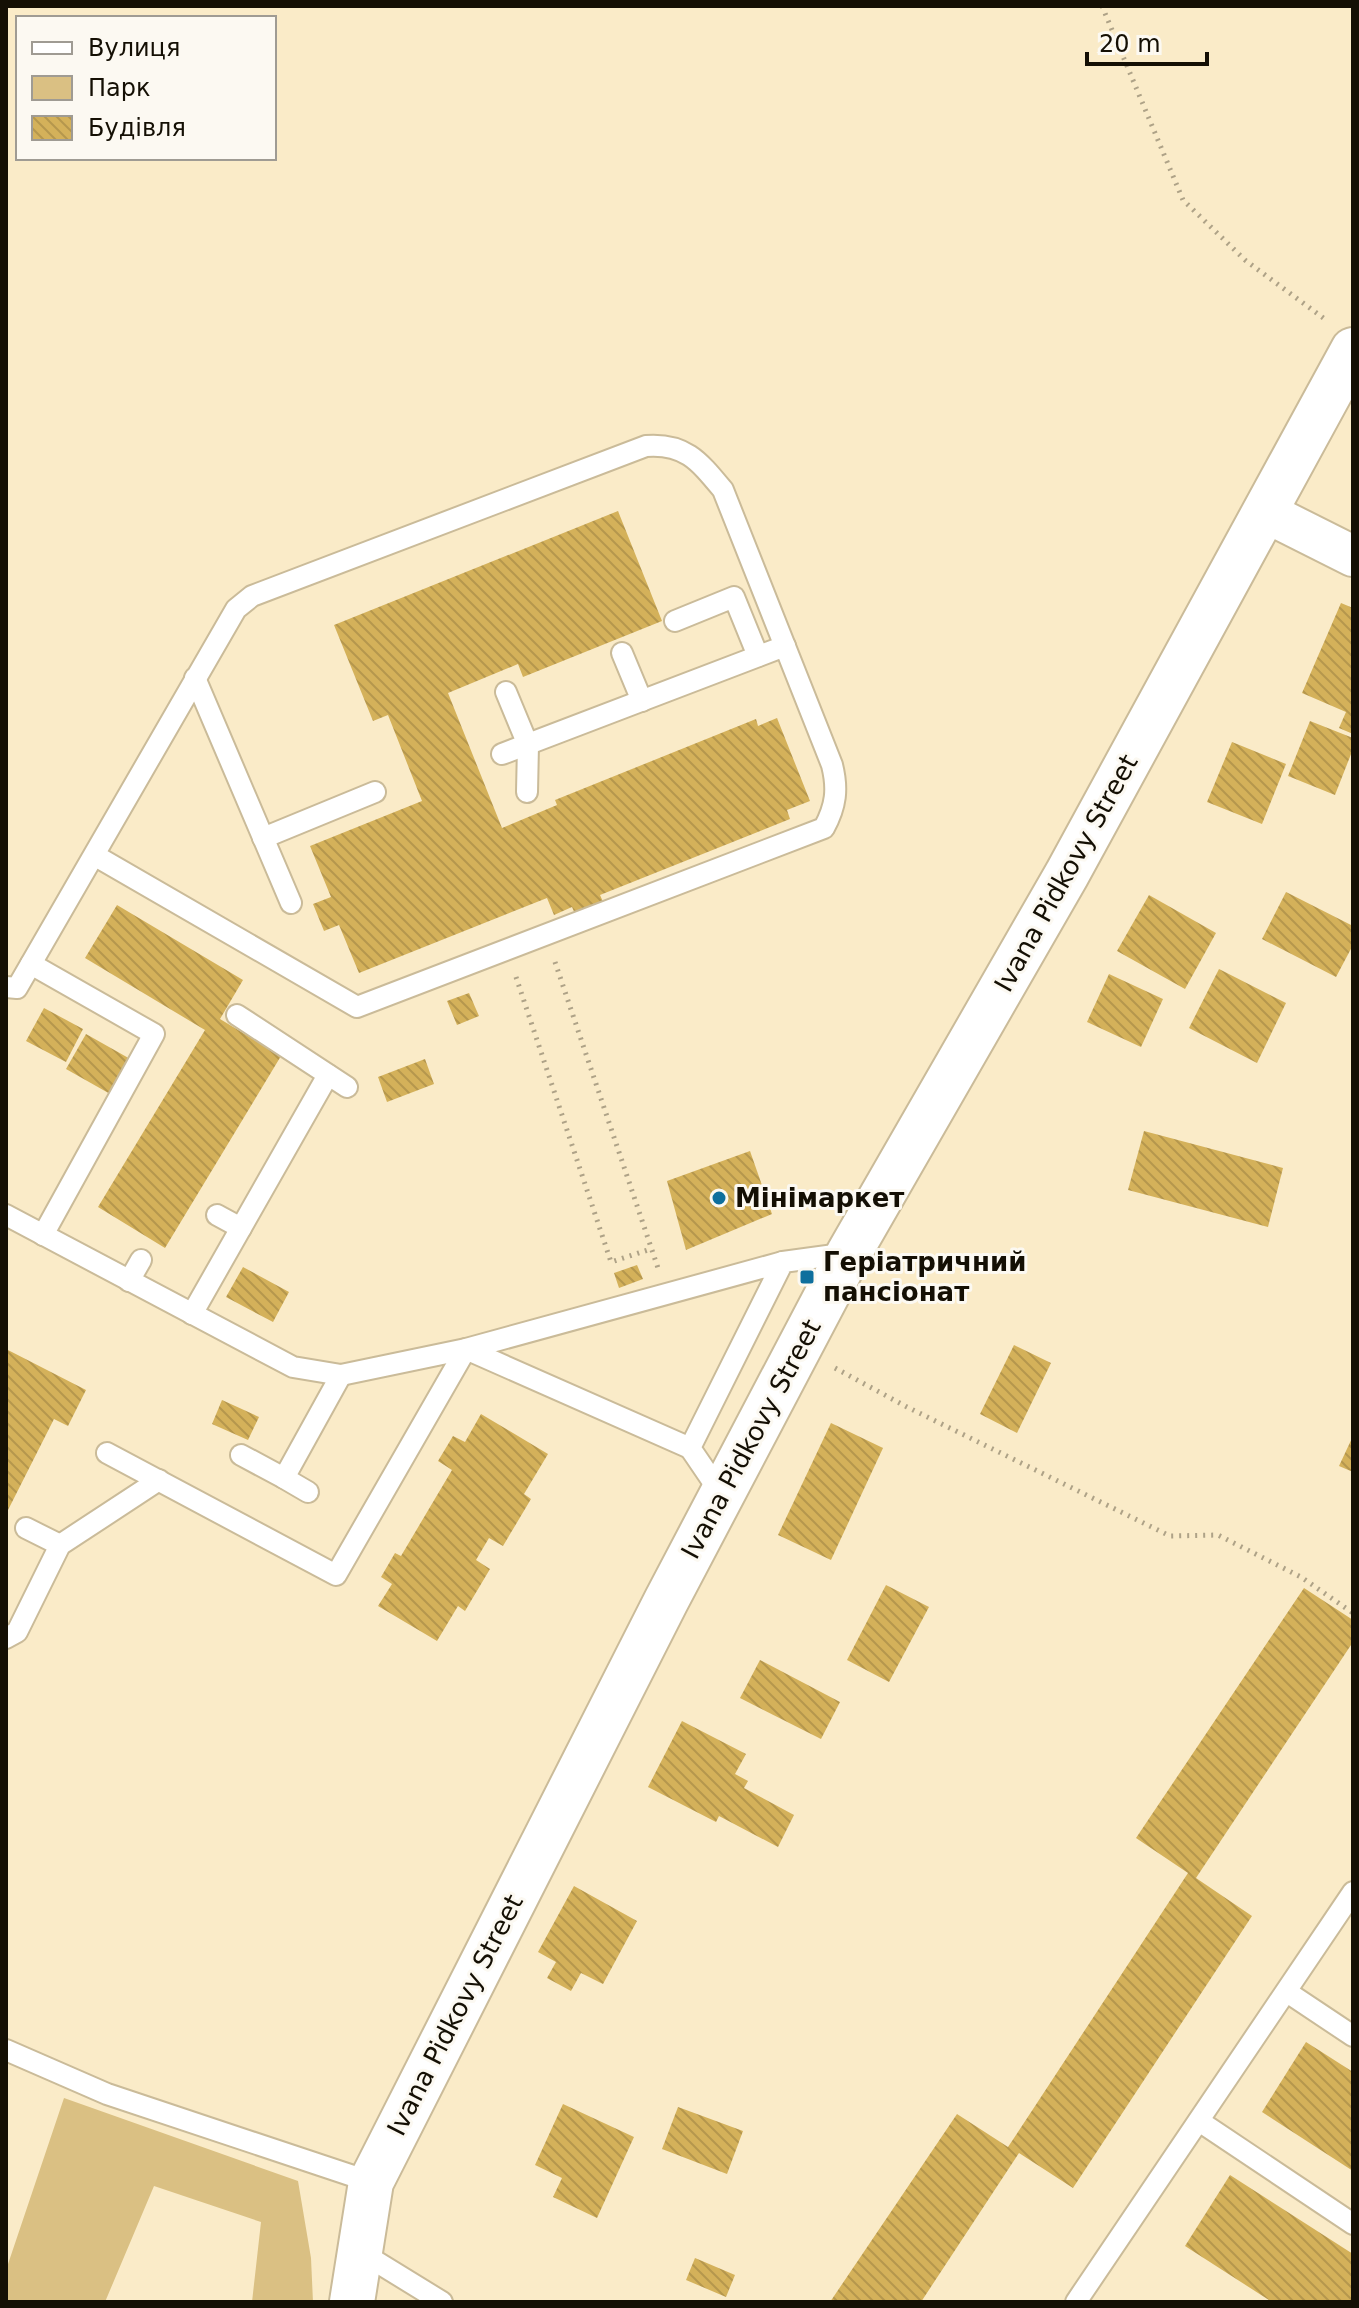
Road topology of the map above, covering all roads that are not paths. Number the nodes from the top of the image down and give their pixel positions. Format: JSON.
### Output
{"nodes":[{"id":1,"x":1341,"y":336,"type":"edge"},
{"id":2,"x":1265,"y":512,"type":"junction"},
{"id":3,"x":1353,"y":556,"type":"edge"},
{"id":4,"x":675,"y":621,"type":"dead end"},
{"id":5,"x":785,"y":646,"type":"junction"},
{"id":6,"x":622,"y":653,"type":"dead end"},
{"id":7,"x":758,"y":656,"type":"junction"},
{"id":8,"x":195,"y":678,"type":"junction"},
{"id":9,"x":506,"y":692,"type":"dead end"},
{"id":10,"x":642,"y":701,"type":"junction"},
{"id":11,"x":528,"y":745,"type":"junction"},
{"id":12,"x":502,"y":754,"type":"dead end"},
{"id":13,"x":375,"y":792,"type":"dead end"},
{"id":14,"x":527,"y":792,"type":"dead end"},
{"id":15,"x":263,"y":838,"type":"junction"},
{"id":16,"x":94,"y":855,"type":"junction"},
{"id":17,"x":291,"y":903,"type":"dead end"},
{"id":18,"x":31,"y":964,"type":"junction"},
{"id":19,"x":6,"y":987,"type":"edge"},
{"id":20,"x":237,"y":1015,"type":"dead end"},
{"id":21,"x":328,"y":1075,"type":"junction"},
{"id":22,"x":347,"y":1087,"type":"dead end"},
{"id":23,"x":6,"y":1215,"type":"edge"},
{"id":24,"x":217,"y":1215,"type":"dead end"},
{"id":25,"x":241,"y":1228,"type":"junction"},
{"id":26,"x":43,"y":1235,"type":"junction"},
{"id":27,"x":849,"y":1253,"type":"junction"},
{"id":28,"x":141,"y":1260,"type":"dead end"},
{"id":29,"x":783,"y":1262,"type":"junction"},
{"id":30,"x":129,"y":1281,"type":"junction"},
{"id":31,"x":192,"y":1314,"type":"junction"},
{"id":32,"x":466,"y":1349,"type":"junction"},
{"id":33,"x":341,"y":1375,"type":"junction"},
{"id":34,"x":690,"y":1448,"type":"junction"},
{"id":35,"x":107,"y":1453,"type":"dead end"},
{"id":36,"x":241,"y":1455,"type":"dead end"},
{"id":37,"x":284,"y":1478,"type":"junction"},
{"id":38,"x":159,"y":1480,"type":"junction"},
{"id":39,"x":308,"y":1492,"type":"dead end"},
{"id":40,"x":722,"y":1495,"type":"junction"},
{"id":41,"x":26,"y":1528,"type":"dead end"},
{"id":42,"x":60,"y":1545,"type":"junction"},
{"id":43,"x":6,"y":1638,"type":"edge"},
{"id":44,"x":1353,"y":1892,"type":"edge"},
{"id":45,"x":1287,"y":1992,"type":"junction"},
{"id":46,"x":1353,"y":2036,"type":"edge"},
{"id":47,"x":6,"y":2050,"type":"edge"},
{"id":48,"x":1199,"y":2121,"type":"junction"},
{"id":49,"x":371,"y":2182,"type":"junction"},
{"id":50,"x":1353,"y":2224,"type":"edge"},
{"id":51,"x":359,"y":2251,"type":"junction"},
{"id":52,"x":352,"y":2302,"type":"edge"},
{"id":53,"x":442,"y":2302,"type":"edge"},
{"id":54,"x":1076,"y":2302,"type":"edge"}],
"edges":[{"from":1,"to":2,"type":"street","name":"Ivana Pidkovy Street"},
{"from":2,"to":3,"type":"street"},
{"from":2,"to":27,"type":"street","name":"Ivana Pidkovy Street"},
{"from":4,"to":7,"type":"lane"},
{"from":5,"to":7,"type":"lane"},
{"from":5,"to":8,"type":"lane"},
{"from":5,"to":16,"type":"lane"},
{"from":6,"to":10,"type":"lane"},
{"from":7,"to":10,"type":"lane"},
{"from":8,"to":15,"type":"lane"},
{"from":8,"to":16,"type":"lane"},
{"from":9,"to":11,"type":"lane"},
{"from":10,"to":11,"type":"lane"},
{"from":11,"to":12,"type":"lane"},
{"from":11,"to":14,"type":"lane"},
{"from":13,"to":15,"type":"lane"},
{"from":15,"to":17,"type":"lane"},
{"from":16,"to":18,"type":"lane"},
{"from":18,"to":19,"type":"lane"},
{"from":18,"to":26,"type":"lane"},
{"from":20,"to":21,"type":"lane"},
{"from":21,"to":22,"type":"lane"},
{"from":21,"to":25,"type":"lane"},
{"from":23,"to":26,"type":"lane"},
{"from":24,"to":25,"type":"lane"},
{"from":25,"to":31,"type":"lane"},
{"from":26,"to":30,"type":"lane"},
{"from":27,"to":29,"type":"lane"},
{"from":27,"to":40,"type":"street","name":"Ivana Pidkovy Street"},
{"from":28,"to":30,"type":"lane"},
{"from":29,"to":32,"type":"lane"},
{"from":29,"to":34,"type":"lane"},
{"from":30,"to":31,"type":"lane"},
{"from":31,"to":33,"type":"lane"},
{"from":32,"to":33,"type":"lane"},
{"from":32,"to":34,"type":"lane"},
{"from":32,"to":38,"type":"lane"},
{"from":33,"to":37,"type":"lane"},
{"from":34,"to":40,"type":"lane"},
{"from":35,"to":38,"type":"lane"},
{"from":36,"to":37,"type":"lane"},
{"from":37,"to":39,"type":"lane"},
{"from":38,"to":42,"type":"lane"},
{"from":40,"to":49,"type":"street","name":"Ivana Pidkovy Street"},
{"from":41,"to":42,"type":"lane"},
{"from":42,"to":43,"type":"lane"},
{"from":44,"to":45,"type":"lane"},
{"from":45,"to":46,"type":"lane"},
{"from":45,"to":48,"type":"lane"},
{"from":47,"to":49,"type":"lane"},
{"from":48,"to":50,"type":"lane"},
{"from":48,"to":54,"type":"lane"},
{"from":49,"to":51,"type":"street","name":"Ivana Pidkovy Street"},
{"from":51,"to":52,"type":"street","name":"Ivana Pidkovy Street"},
{"from":51,"to":53,"type":"lane"}]}
